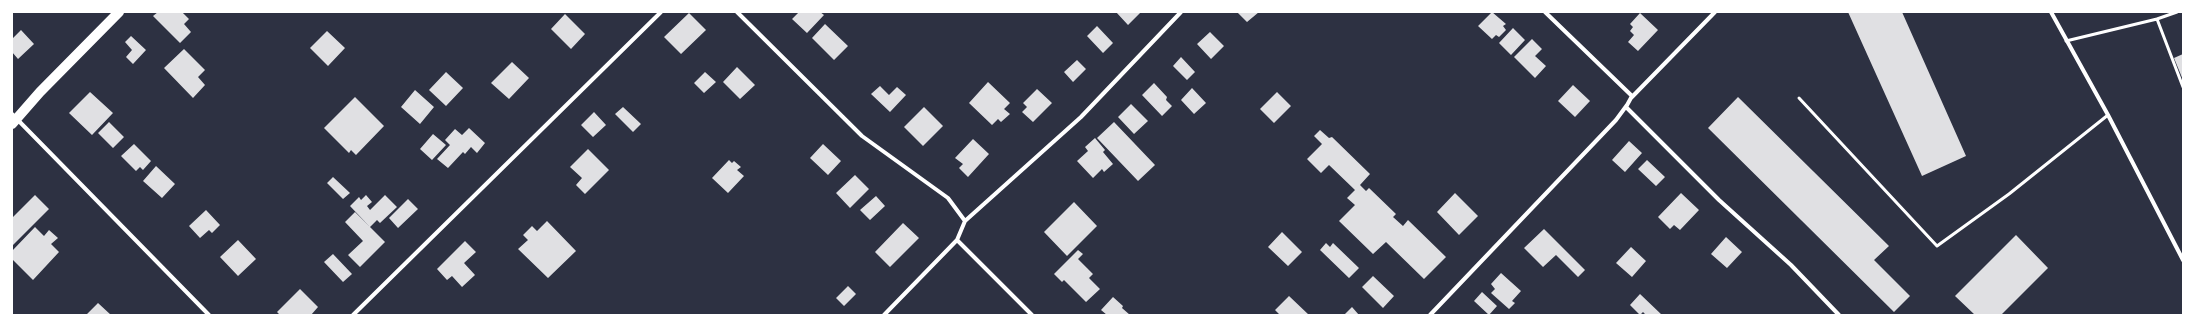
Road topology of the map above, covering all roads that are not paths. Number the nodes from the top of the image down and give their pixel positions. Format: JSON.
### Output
{"nodes":[{"id":1,"x":119,"y":12,"type":"edge"},
{"id":2,"x":661,"y":12,"type":"edge"},
{"id":3,"x":737,"y":12,"type":"edge"},
{"id":4,"x":1181,"y":12,"type":"edge"},
{"id":5,"x":1545,"y":12,"type":"edge"},
{"id":6,"x":1715,"y":12,"type":"edge"},
{"id":7,"x":2051,"y":12,"type":"edge"},
{"id":8,"x":2178,"y":12,"type":"edge"},
{"id":9,"x":2157,"y":19,"type":"junction"},
{"id":10,"x":2066,"y":42,"type":"junction"},
{"id":11,"x":2183,"y":87,"type":"edge"},
{"id":12,"x":1632,"y":96,"type":"junction"},
{"id":13,"x":1799,"y":98,"type":"dead end"},
{"id":14,"x":1626,"y":107,"type":"junction"},
{"id":15,"x":2108,"y":115,"type":"junction"},
{"id":16,"x":14,"y":119,"type":"edge"},
{"id":17,"x":965,"y":220,"type":"junction"},
{"id":18,"x":958,"y":240,"type":"junction"},
{"id":19,"x":2183,"y":260,"type":"edge"},
{"id":20,"x":209,"y":315,"type":"edge"},
{"id":21,"x":353,"y":315,"type":"edge"},
{"id":22,"x":884,"y":315,"type":"edge"},
{"id":23,"x":1032,"y":315,"type":"edge"},
{"id":24,"x":1430,"y":315,"type":"edge"},
{"id":25,"x":1839,"y":315,"type":"edge"}],
"edges":[{"from":1,"to":16,"type":"main road"},
{"from":2,"to":21,"type":"street"},
{"from":3,"to":17,"type":"street"},
{"from":4,"to":17,"type":"street"},
{"from":5,"to":12,"type":"street"},
{"from":6,"to":12,"type":"street"},
{"from":7,"to":10,"type":"street"},
{"from":8,"to":9,"type":"lane"},
{"from":9,"to":10,"type":"lane"},
{"from":9,"to":11,"type":"lane"},
{"from":10,"to":15,"type":"street"},
{"from":12,"to":14,"type":"street"},
{"from":13,"to":15,"type":"lane"},
{"from":14,"to":24,"type":"street"},
{"from":14,"to":25,"type":"street"},
{"from":15,"to":19,"type":"street"},
{"from":16,"to":20,"type":"street"},
{"from":17,"to":18,"type":"street"},
{"from":18,"to":22,"type":"street"},
{"from":18,"to":23,"type":"street"}]}
